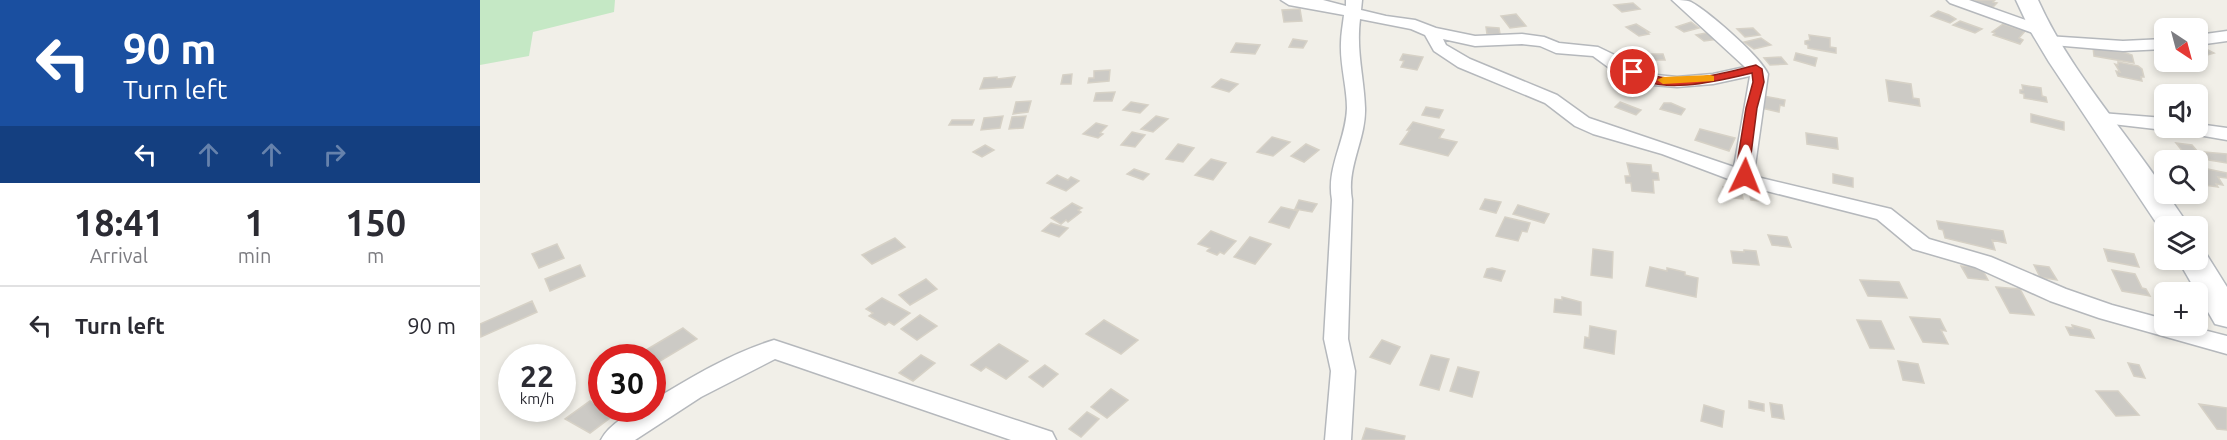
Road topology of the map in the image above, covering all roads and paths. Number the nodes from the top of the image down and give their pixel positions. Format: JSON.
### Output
{"nodes":[{"id":1,"x":1289,"y":0,"type":"edge"},
{"id":2,"x":1680,"y":0,"type":"edge"},
{"id":3,"x":1955,"y":0,"type":"edge"},
{"id":4,"x":2027,"y":0,"type":"edge"},
{"id":5,"x":1355,"y":5,"type":"edge"},
{"id":6,"x":1431,"y":32,"type":"junction"},
{"id":7,"x":2043,"y":36,"type":"junction"},
{"id":8,"x":2227,"y":36,"type":"edge"},
{"id":9,"x":2208,"y":39,"type":"edge"},
{"id":10,"x":2154,"y":44,"type":"edge"},
{"id":11,"x":1756,"y":69,"type":"junction"},
{"id":12,"x":2101,"y":118,"type":"junction"},
{"id":13,"x":2154,"y":123,"type":"edge"},
{"id":14,"x":2208,"y":131,"type":"edge"},
{"id":15,"x":2227,"y":134,"type":"edge"},
{"id":16,"x":1754,"y":182,"type":"junction"},
{"id":17,"x":2167,"y":216,"type":"edge"},
{"id":18,"x":2200,"y":270,"type":"edge"},
{"id":19,"x":2227,"y":315,"type":"edge"},
{"id":20,"x":2227,"y":345,"type":"edge"},
{"id":21,"x":614,"y":440,"type":"edge"},
{"id":22,"x":1042,"y":440,"type":"edge"},
{"id":23,"x":1338,"y":440,"type":"edge"}],
"edges":[{"from":1,"to":5,"type":"street"},
{"from":2,"to":11,"type":"street"},
{"from":3,"to":7,"type":"street"},
{"from":4,"to":7,"type":"street"},
{"from":5,"to":6,"type":"street"},
{"from":5,"to":23,"type":"street"},
{"from":6,"to":11,"type":"street"},
{"from":6,"to":16,"type":"street"},
{"from":7,"to":10,"type":"street"},
{"from":7,"to":12,"type":"street"},
{"from":8,"to":9,"type":"street"},
{"from":11,"to":16,"type":"street"},
{"from":12,"to":13,"type":"street"},
{"from":12,"to":17,"type":"street"},
{"from":14,"to":15,"type":"street"},
{"from":16,"to":20,"type":"street"},
{"from":18,"to":19,"type":"street"},
{"from":21,"to":22,"type":"street"}]}
